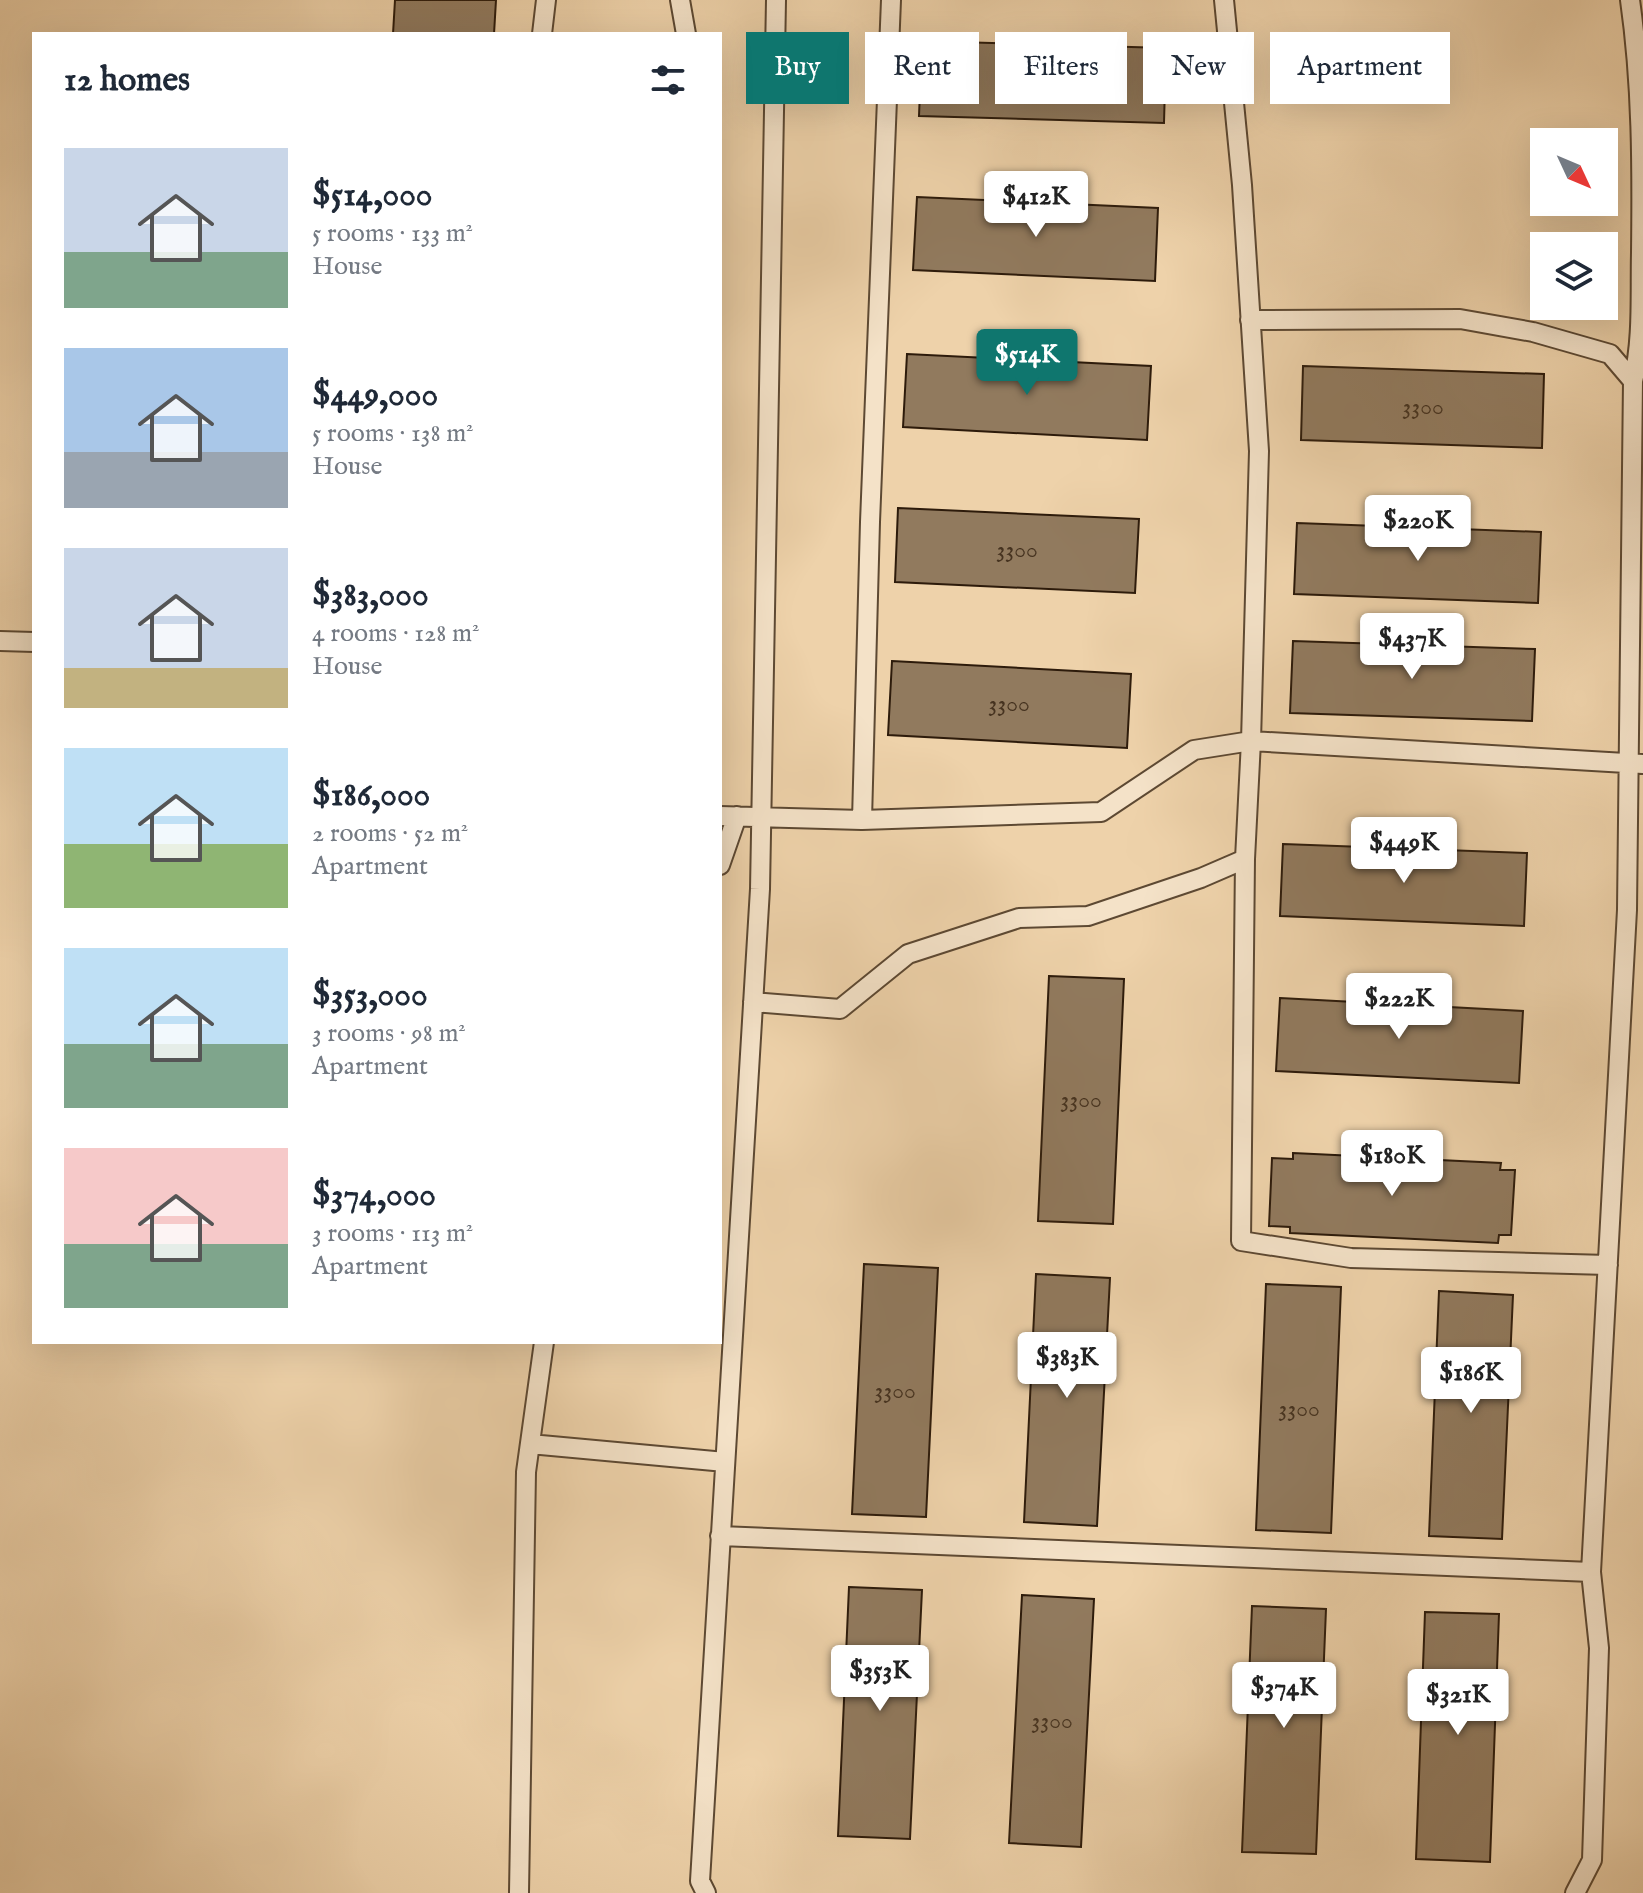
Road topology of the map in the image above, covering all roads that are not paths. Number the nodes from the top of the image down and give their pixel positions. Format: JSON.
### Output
{"nodes":[{"id":1,"x":546,"y":0,"type":"edge"},
{"id":2,"x":680,"y":0,"type":"edge"},
{"id":3,"x":776,"y":0,"type":"edge"},
{"id":4,"x":891,"y":0,"type":"edge"},
{"id":5,"x":1224,"y":0,"type":"edge"},
{"id":6,"x":1630,"y":0,"type":"edge"},
{"id":7,"x":542,"y":32,"type":"edge"},
{"id":8,"x":686,"y":32,"type":"edge"},
{"id":9,"x":1250,"y":320,"type":"junction"},
{"id":10,"x":1633,"y":381,"type":"junction"},
{"id":11,"x":0,"y":641,"type":"edge"},
{"id":12,"x":32,"y":642,"type":"edge"},
{"id":13,"x":1251,"y":741,"type":"junction"},
{"id":14,"x":1636,"y":764,"type":"edge"},
{"id":15,"x":728,"y":816,"type":"edge"},
{"id":16,"x":761,"y":817,"type":"junction"},
{"id":17,"x":862,"y":820,"type":"junction"},
{"id":18,"x":722,"y":853,"type":"edge"},
{"id":19,"x":1245,"y":859,"type":"junction"},
{"id":20,"x":753,"y":1002,"type":"junction"},
{"id":21,"x":1608,"y":1265,"type":"junction"},
{"id":22,"x":544,"y":1344,"type":"edge"},
{"id":23,"x":530,"y":1444,"type":"junction"},
{"id":24,"x":725,"y":1462,"type":"junction"},
{"id":25,"x":720,"y":1536,"type":"junction"},
{"id":26,"x":1591,"y":1572,"type":"junction"},
{"id":27,"x":519,"y":1893,"type":"edge"},
{"id":28,"x":706,"y":1893,"type":"edge"},
{"id":29,"x":1575,"y":1893,"type":"edge"}],
"edges":[{"from":1,"to":7,"type":"lane"},
{"from":2,"to":8,"type":"lane"},
{"from":3,"to":16,"type":"lane"},
{"from":4,"to":17,"type":"lane"},
{"from":5,"to":9,"type":"lane"},
{"from":6,"to":10,"type":"lane"},
{"from":9,"to":10,"type":"lane"},
{"from":9,"to":13,"type":"lane"},
{"from":10,"to":14,"type":"lane"},
{"from":11,"to":12,"type":"lane"},
{"from":13,"to":14,"type":"lane"},
{"from":13,"to":17,"type":"lane"},
{"from":13,"to":19,"type":"lane"},
{"from":14,"to":21,"type":"lane"},
{"from":15,"to":16,"type":"lane"},
{"from":15,"to":18,"type":"lane"},
{"from":16,"to":17,"type":"lane"},
{"from":16,"to":20,"type":"lane"},
{"from":19,"to":20,"type":"lane"},
{"from":19,"to":21,"type":"lane"},
{"from":20,"to":24,"type":"lane"},
{"from":21,"to":26,"type":"lane"},
{"from":22,"to":23,"type":"lane"},
{"from":23,"to":24,"type":"lane"},
{"from":23,"to":27,"type":"lane"},
{"from":24,"to":25,"type":"lane"},
{"from":25,"to":26,"type":"lane"},
{"from":25,"to":28,"type":"lane"},
{"from":26,"to":29,"type":"lane"}]}
